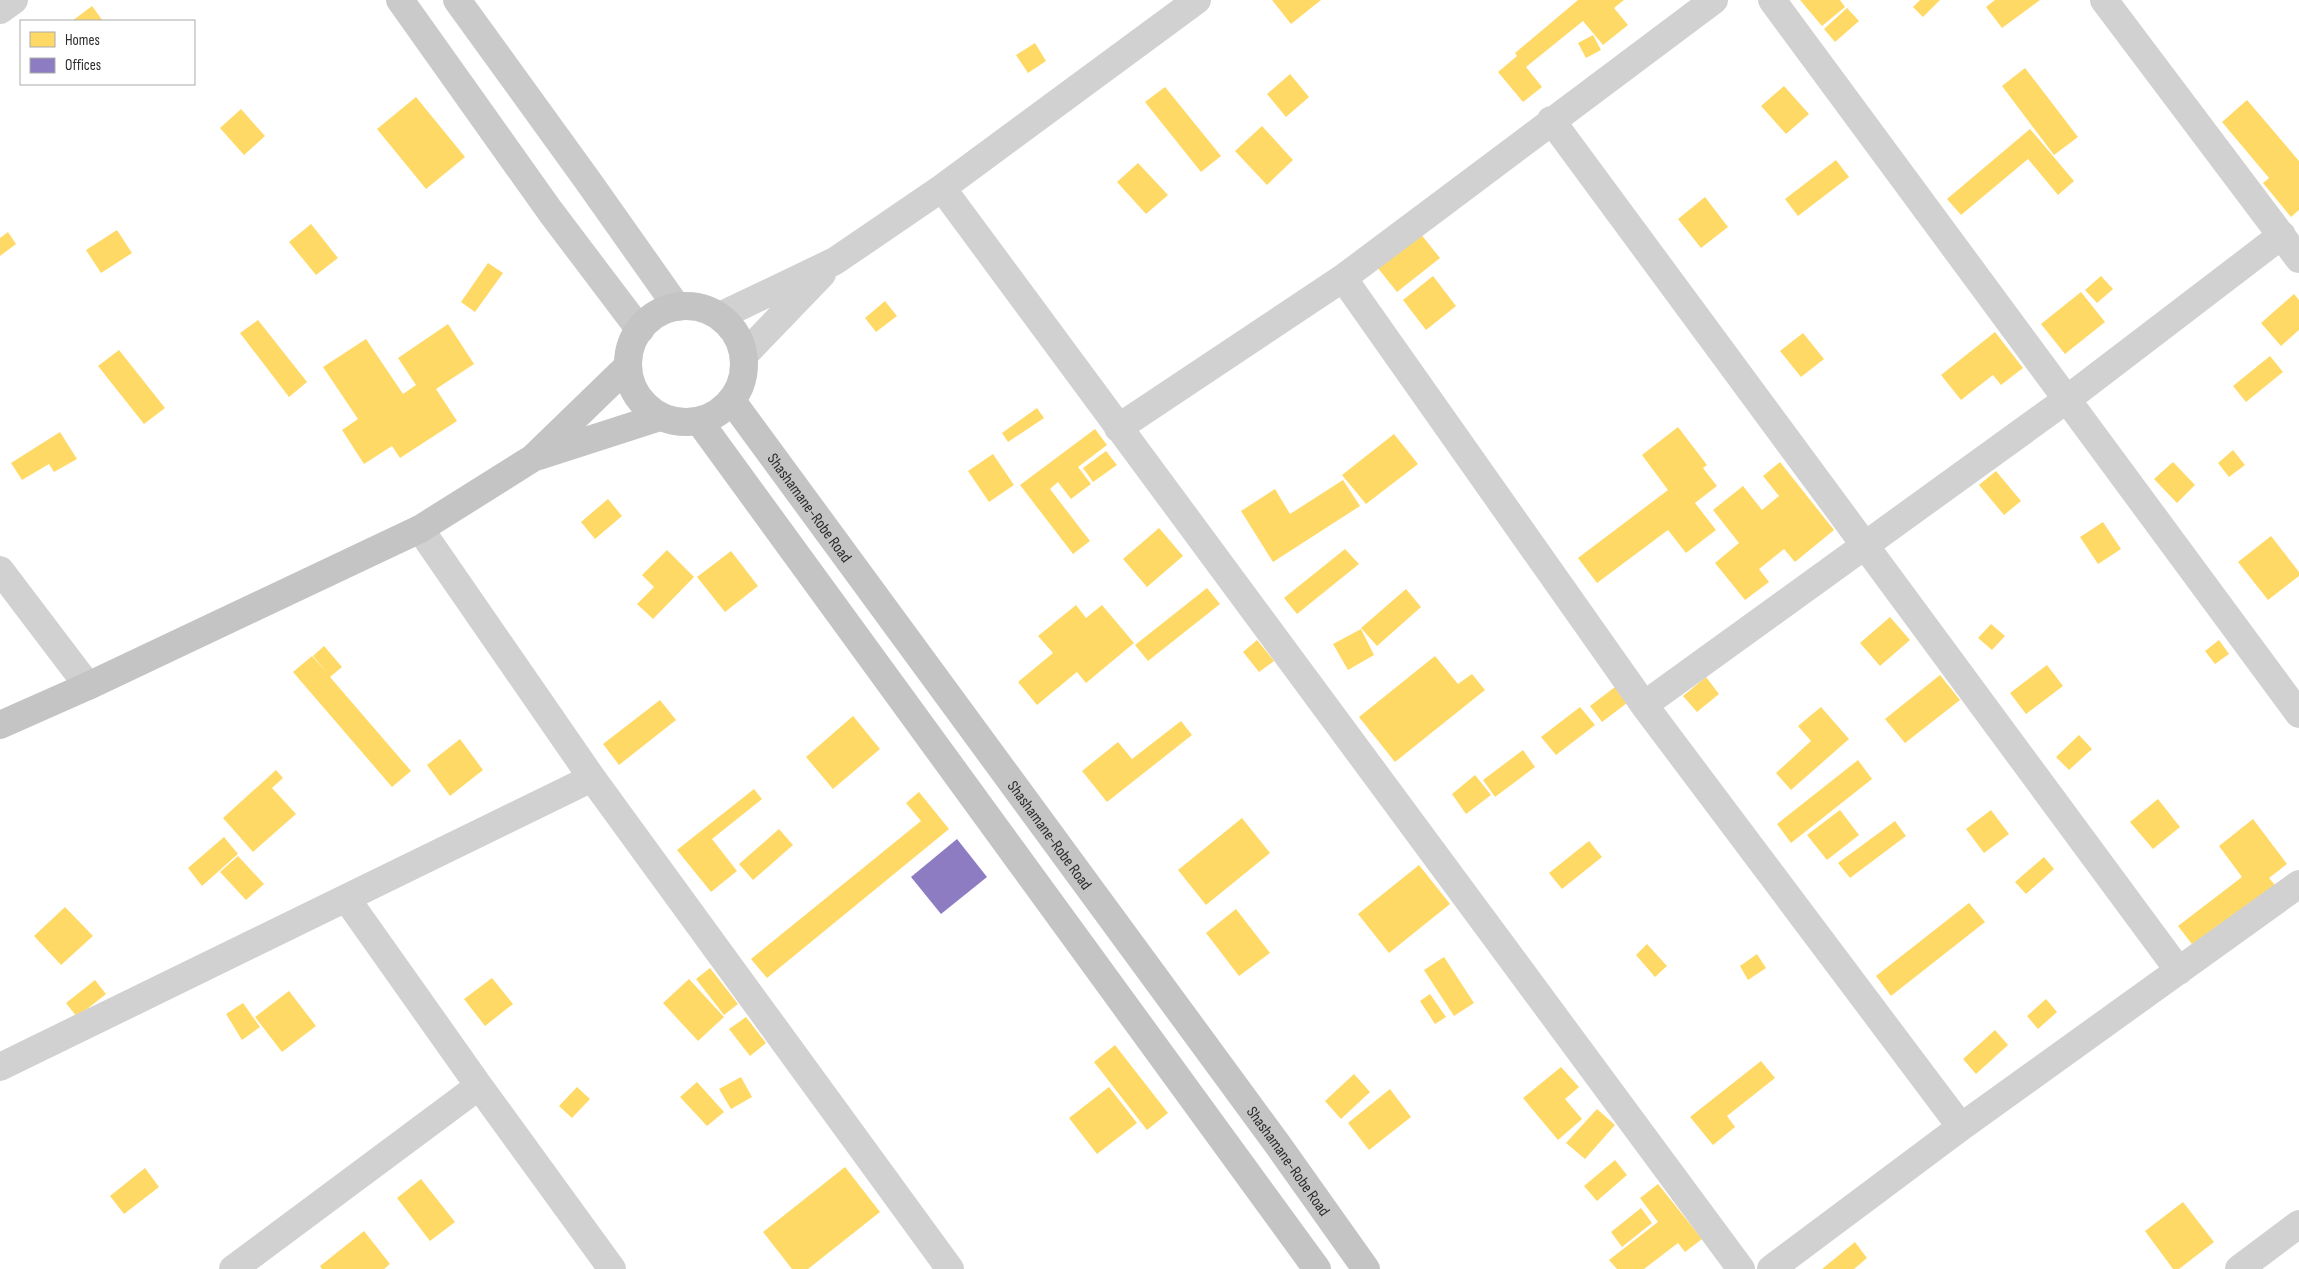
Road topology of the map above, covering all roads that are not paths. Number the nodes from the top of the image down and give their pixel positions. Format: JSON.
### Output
{"nodes":[{"id":1,"x":14,"y":0,"type":"edge"},
{"id":2,"x":400,"y":0,"type":"edge"},
{"id":3,"x":457,"y":0,"type":"edge"},
{"id":4,"x":1197,"y":0,"type":"edge"},
{"id":5,"x":1714,"y":0,"type":"edge"},
{"id":6,"x":1772,"y":0,"type":"edge"},
{"id":7,"x":2104,"y":0,"type":"edge"},
{"id":8,"x":0,"y":10,"type":"edge"},
{"id":9,"x":1551,"y":120,"type":"junction"},
{"id":10,"x":942,"y":188,"type":"junction"},
{"id":11,"x":2282,"y":235,"type":"junction"},
{"id":12,"x":2299,"y":259,"type":"edge"},
{"id":13,"x":835,"y":261,"type":"junction"},
{"id":14,"x":1343,"y":278,"type":"junction"},
{"id":15,"x":677,"y":307,"type":"junction"},
{"id":16,"x":720,"y":316,"type":"junction"},
{"id":17,"x":640,"y":330,"type":"junction"},
{"id":18,"x":744,"y":355,"type":"junction"},
{"id":19,"x":628,"y":366,"type":"junction"},
{"id":20,"x":2066,"y":400,"type":"junction"},
{"id":21,"x":732,"y":401,"type":"junction"},
{"id":22,"x":660,"y":417,"type":"junction"},
{"id":23,"x":699,"y":421,"type":"junction"},
{"id":24,"x":1118,"y":428,"type":"junction"},
{"id":25,"x":533,"y":458,"type":"junction"},
{"id":26,"x":420,"y":529,"type":"junction"},
{"id":27,"x":1864,"y":544,"type":"junction"},
{"id":28,"x":0,"y":570,"type":"edge"},
{"id":29,"x":88,"y":686,"type":"junction"},
{"id":30,"x":1644,"y":705,"type":"junction"},
{"id":31,"x":2299,"y":714,"type":"edge"},
{"id":32,"x":0,"y":725,"type":"edge"},
{"id":33,"x":592,"y":778,"type":"junction"},
{"id":34,"x":2299,"y":884,"type":"edge"},
{"id":35,"x":346,"y":898,"type":"junction"},
{"id":36,"x":2179,"y":971,"type":"junction"},
{"id":37,"x":0,"y":1067,"type":"edge"},
{"id":38,"x":479,"y":1086,"type":"junction"},
{"id":39,"x":1961,"y":1127,"type":"junction"},
{"id":40,"x":2299,"y":1224,"type":"edge"},
{"id":41,"x":264,"y":1260,"type":"edge"},
{"id":42,"x":233,"y":1269,"type":"edge"},
{"id":43,"x":612,"y":1269,"type":"edge"},
{"id":44,"x":950,"y":1269,"type":"edge"},
{"id":45,"x":1317,"y":1269,"type":"edge"},
{"id":46,"x":1366,"y":1269,"type":"edge"},
{"id":47,"x":1742,"y":1269,"type":"edge"},
{"id":48,"x":1771,"y":1269,"type":"edge"},
{"id":49,"x":2239,"y":1269,"type":"edge"}],
"edges":[{"from":1,"to":8,"type":"street"},
{"from":2,"to":17,"type":"main road"},
{"from":3,"to":15,"type":"main road"},
{"from":4,"to":10,"type":"street"},
{"from":5,"to":9,"type":"street"},
{"from":6,"to":20,"type":"street"},
{"from":7,"to":11,"type":"street"},
{"from":9,"to":14,"type":"street"},
{"from":9,"to":27,"type":"street"},
{"from":10,"to":13,"type":"street"},
{"from":10,"to":24,"type":"street"},
{"from":11,"to":12,"type":"street"},
{"from":11,"to":20,"type":"street"},
{"from":13,"to":16,"type":"street"},
{"from":13,"to":18,"type":"street"},
{"from":14,"to":24,"type":"street"},
{"from":14,"to":30,"type":"street"},
{"from":15,"to":16,"type":"main road"},
{"from":15,"to":17,"type":"main road"},
{"from":16,"to":18,"type":"main road"},
{"from":17,"to":19,"type":"main road"},
{"from":18,"to":21,"type":"main road"},
{"from":19,"to":22,"type":"main road"},
{"from":19,"to":25,"type":"main road"},
{"from":20,"to":27,"type":"street"},
{"from":20,"to":31,"type":"street"},
{"from":21,"to":23,"type":"main road"},
{"from":21,"to":46,"type":"main road","name":"Shashamane-Robe Road"},
{"from":22,"to":23,"type":"main road"},
{"from":22,"to":25,"type":"main road"},
{"from":23,"to":45,"type":"main road"},
{"from":24,"to":47,"type":"street"},
{"from":25,"to":26,"type":"main road"},
{"from":26,"to":29,"type":"main road"},
{"from":26,"to":33,"type":"street"},
{"from":27,"to":30,"type":"street"},
{"from":27,"to":36,"type":"street"},
{"from":28,"to":29,"type":"street"},
{"from":29,"to":32,"type":"main road"},
{"from":30,"to":39,"type":"street"},
{"from":33,"to":35,"type":"street"},
{"from":33,"to":44,"type":"street"},
{"from":34,"to":36,"type":"street"},
{"from":35,"to":37,"type":"street"},
{"from":35,"to":38,"type":"street"},
{"from":36,"to":39,"type":"street"},
{"from":38,"to":41,"type":"street"},
{"from":38,"to":43,"type":"street"},
{"from":39,"to":48,"type":"street"},
{"from":40,"to":49,"type":"street"},
{"from":41,"to":42,"type":"street"}]}
